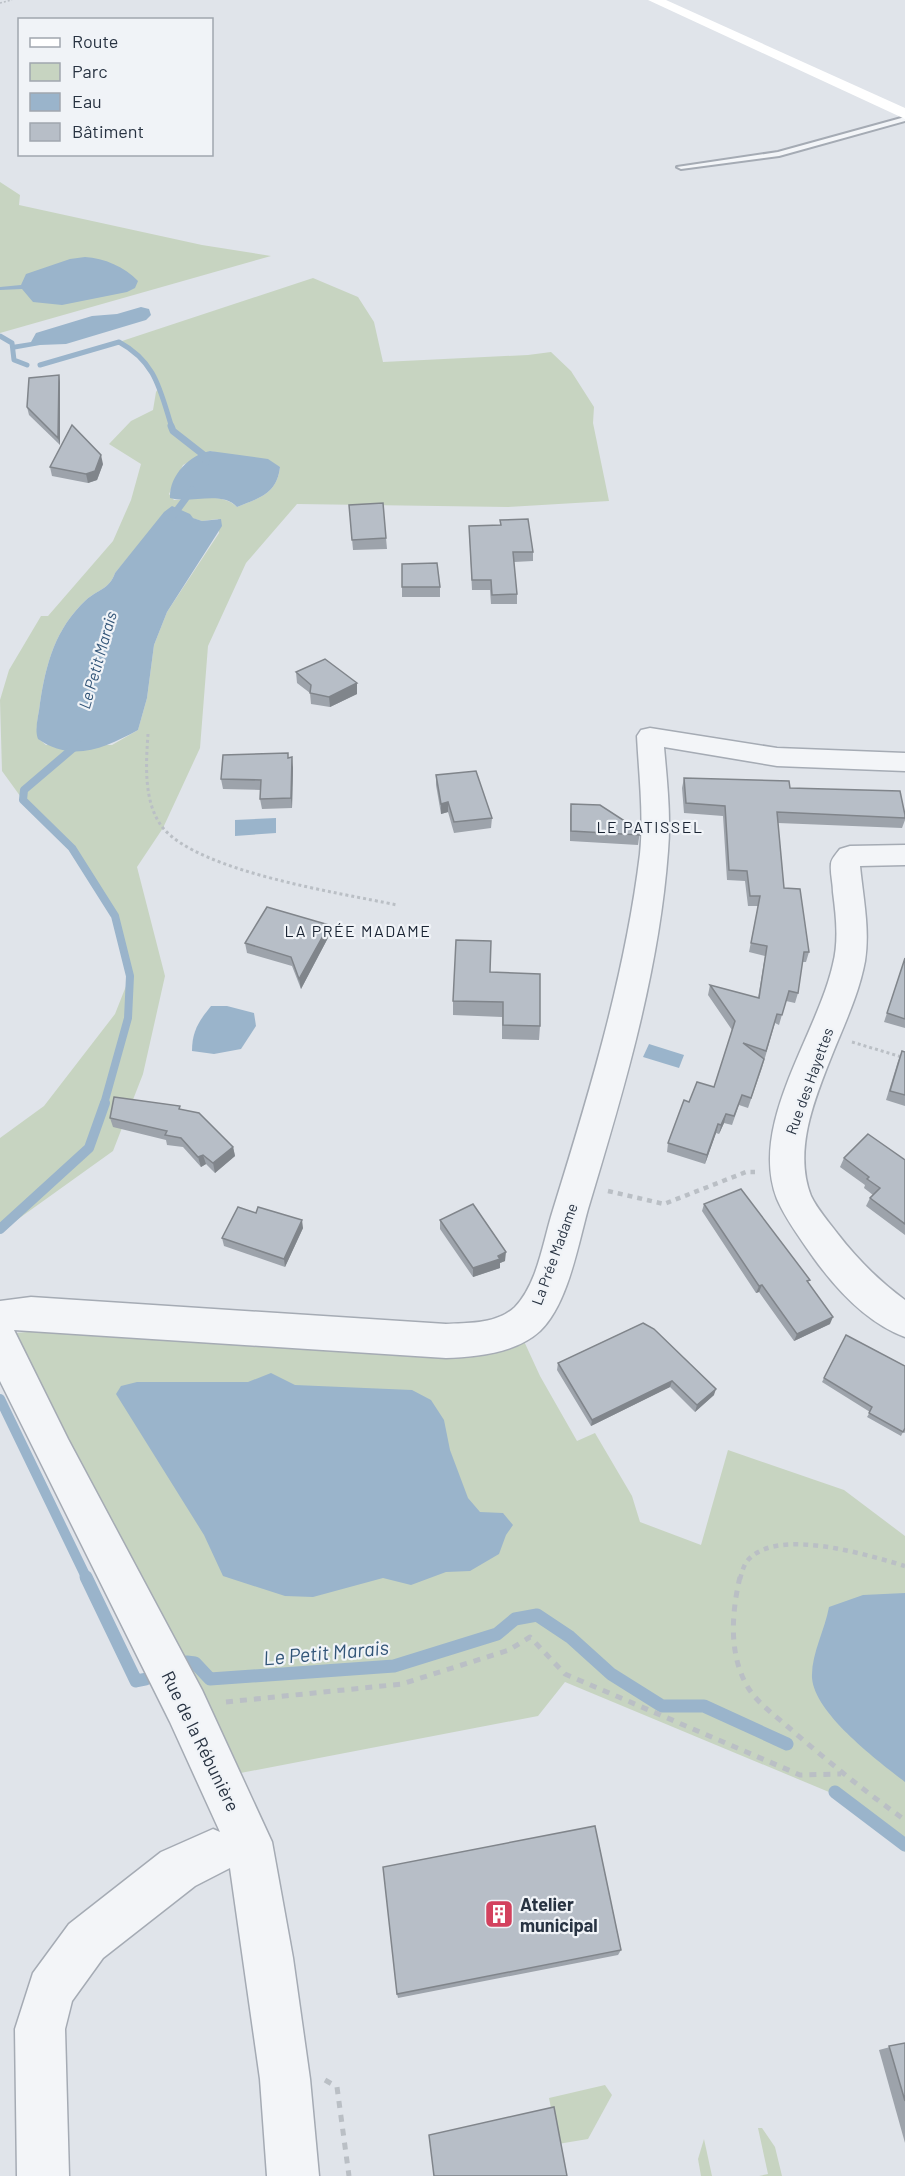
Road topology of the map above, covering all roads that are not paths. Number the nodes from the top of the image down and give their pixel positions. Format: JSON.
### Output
{"nodes":[{"id":1,"x":655,"y":0,"type":"edge"},
{"id":2,"x":905,"y":116,"type":"edge"},
{"id":3,"x":681,"y":167,"type":"dead end"},
{"id":4,"x":905,"y":762,"type":"edge"},
{"id":5,"x":905,"y":855,"type":"edge"},
{"id":6,"x":0,"y":1318,"type":"edge"},
{"id":7,"x":905,"y":1320,"type":"edge"},
{"id":8,"x":0,"y":1341,"type":"edge"},
{"id":9,"x":213,"y":1852,"type":"dead end"},
{"id":10,"x":43,"y":2176,"type":"edge"},
{"id":11,"x":293,"y":2176,"type":"edge"}],
"edges":[{"from":1,"to":2,"type":"main road"},
{"from":2,"to":3,"type":"lane"},
{"from":4,"to":6,"type":"street","name":"La Prée Madame"},
{"from":5,"to":7,"type":"street","name":"Rue des Hayettes"},
{"from":8,"to":11,"type":"street","name":"Rue de la Rébunière"},
{"from":9,"to":10,"type":"street"}]}
